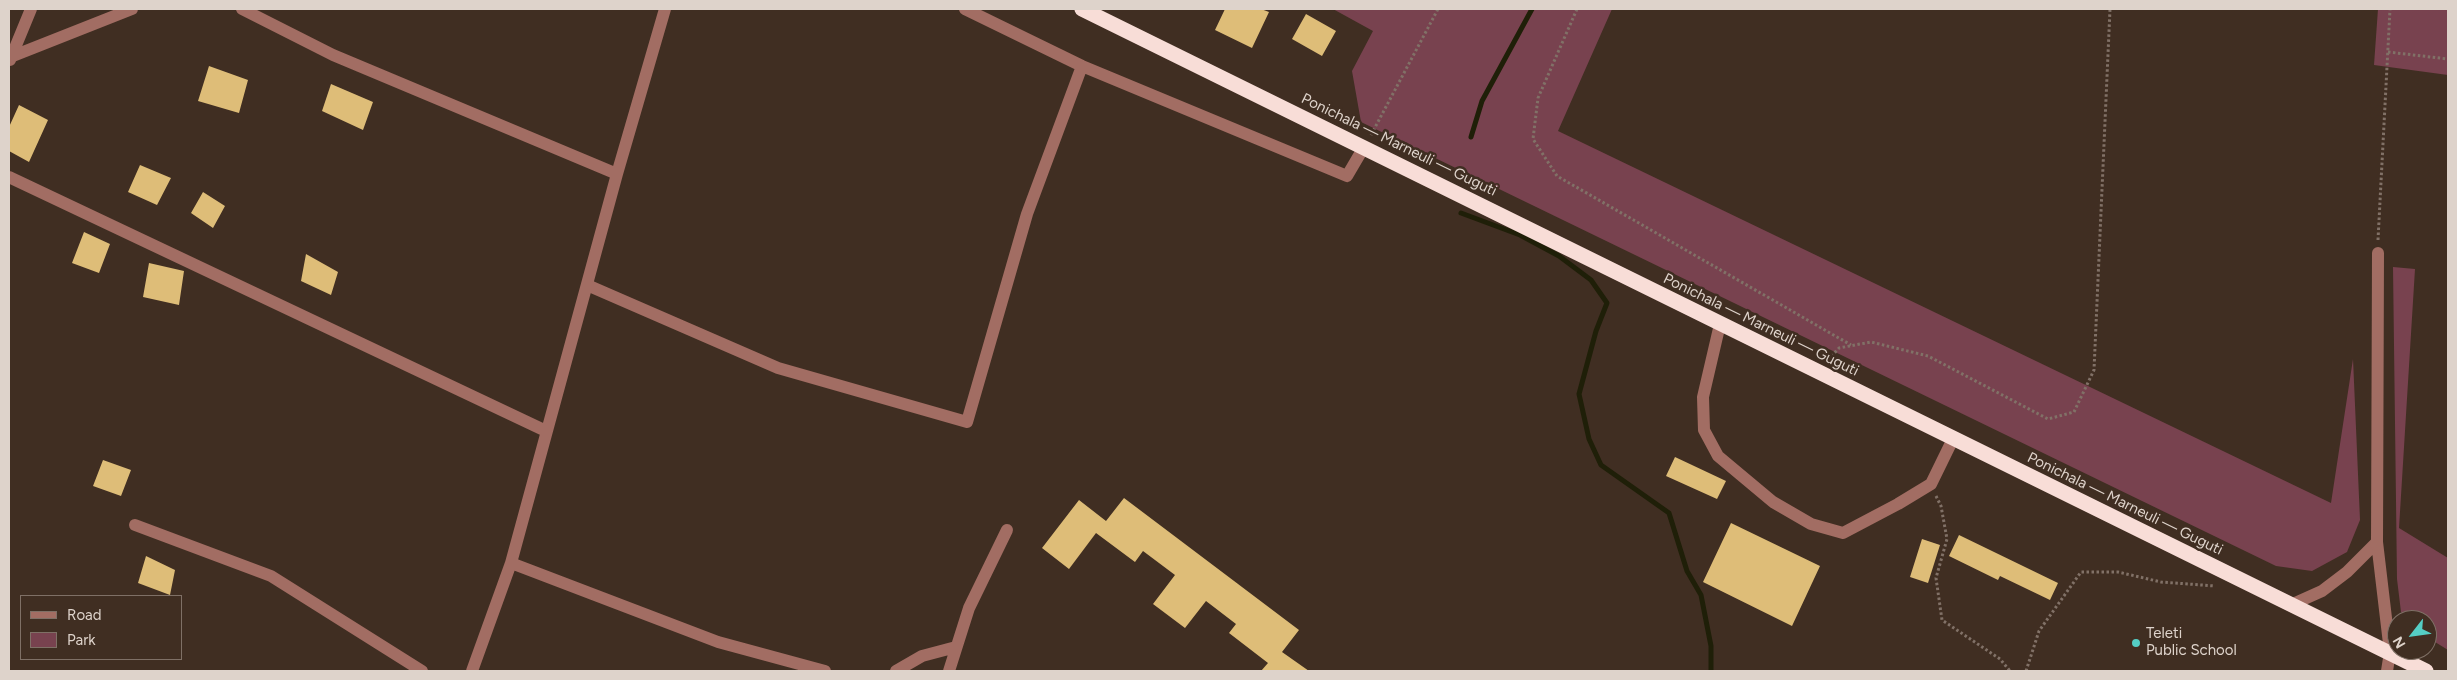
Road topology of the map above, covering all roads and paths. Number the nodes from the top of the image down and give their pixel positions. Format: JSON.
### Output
{"nodes":[{"id":1,"x":31,"y":9,"type":"edge"},
{"id":2,"x":132,"y":9,"type":"edge"},
{"id":3,"x":242,"y":9,"type":"edge"},
{"id":4,"x":665,"y":9,"type":"edge"},
{"id":5,"x":965,"y":9,"type":"edge"},
{"id":6,"x":1082,"y":9,"type":"edge"},
{"id":7,"x":1438,"y":9,"type":"edge"},
{"id":8,"x":1577,"y":9,"type":"edge"},
{"id":9,"x":2110,"y":9,"type":"edge"},
{"id":10,"x":2390,"y":9,"type":"edge"},
{"id":11,"x":2388,"y":52,"type":"junction"},
{"id":12,"x":11,"y":59,"type":"edge"},
{"id":13,"x":2448,"y":59,"type":"edge"},
{"id":14,"x":1082,"y":66,"type":"junction"},
{"id":15,"x":1364,"y":147,"type":"junction"},
{"id":16,"x":616,"y":174,"type":"junction"},
{"id":17,"x":9,"y":177,"type":"edge"},
{"id":18,"x":2378,"y":253,"type":"joint"},
{"id":19,"x":587,"y":285,"type":"junction"},
{"id":20,"x":1720,"y":324,"type":"junction"},
{"id":21,"x":1852,"y":346,"type":"junction"},
{"id":22,"x":1818,"y":372,"type":"junction"},
{"id":23,"x":546,"y":431,"type":"junction"},
{"id":24,"x":1953,"y":440,"type":"junction"},
{"id":25,"x":1931,"y":484,"type":"junction"},
{"id":26,"x":135,"y":525,"type":"dead end"},
{"id":27,"x":1008,"y":530,"type":"dead end"},
{"id":28,"x":2377,"y":542,"type":"junction"},
{"id":29,"x":511,"y":563,"type":"junction"},
{"id":30,"x":2223,"y":586,"type":"dead end"},
{"id":31,"x":2293,"y":604,"type":"junction"},
{"id":32,"x":2387,"y":627,"type":"edge"},
{"id":33,"x":956,"y":647,"type":"junction"},
{"id":34,"x":2387,"y":651,"type":"edge"},
{"id":35,"x":2405,"y":660,"type":"edge"},
{"id":36,"x":422,"y":671,"type":"edge"},
{"id":37,"x":472,"y":671,"type":"edge"},
{"id":38,"x":825,"y":671,"type":"edge"},
{"id":39,"x":896,"y":671,"type":"edge"},
{"id":40,"x":949,"y":671,"type":"edge"},
{"id":41,"x":2010,"y":671,"type":"edge"},
{"id":42,"x":2026,"y":671,"type":"edge"},
{"id":43,"x":2426,"y":671,"type":"edge"}],
"edges":[{"from":1,"to":12,"type":"street"},
{"from":2,"to":12,"type":"street"},
{"from":3,"to":16,"type":"street"},
{"from":4,"to":16,"type":"street"},
{"from":5,"to":14,"type":"street"},
{"from":6,"to":15,"type":"highway","name":"Ponichala — Marneuli — Guguti"},
{"from":7,"to":15,"type":"path"},
{"from":8,"to":21,"type":"path"},
{"from":9,"to":21,"type":"path"},
{"from":10,"to":11,"type":"path"},
{"from":11,"to":13,"type":"path"},
{"from":11,"to":18,"type":"path"},
{"from":14,"to":15,"type":"street"},
{"from":14,"to":19,"type":"street"},
{"from":15,"to":20,"type":"highway","name":"Ponichala — Marneuli — Guguti"},
{"from":16,"to":19,"type":"street"},
{"from":17,"to":23,"type":"street"},
{"from":18,"to":28,"type":"street"},
{"from":19,"to":23,"type":"street"},
{"from":20,"to":22,"type":"highway","name":"Ponichala — Marneuli — Guguti"},
{"from":20,"to":25,"type":"street"},
{"from":21,"to":22,"type":"path"},
{"from":22,"to":24,"type":"highway","name":"Ponichala — Marneuli — Guguti"},
{"from":23,"to":29,"type":"street"},
{"from":24,"to":25,"type":"street"},
{"from":24,"to":31,"type":"highway","name":"Ponichala — Marneuli — Guguti"},
{"from":25,"to":41,"type":"path"},
{"from":26,"to":36,"type":"street"},
{"from":27,"to":33,"type":"street"},
{"from":28,"to":31,"type":"street"},
{"from":28,"to":32,"type":"street"},
{"from":29,"to":37,"type":"street"},
{"from":29,"to":38,"type":"street"},
{"from":30,"to":42,"type":"path"},
{"from":31,"to":34,"type":"highway","name":"Ponichala — Marneuli — Guguti"},
{"from":33,"to":39,"type":"street"},
{"from":33,"to":40,"type":"street"},
{"from":35,"to":43,"type":"highway","name":"Ponichala — Marneuli — Guguti"}]}
